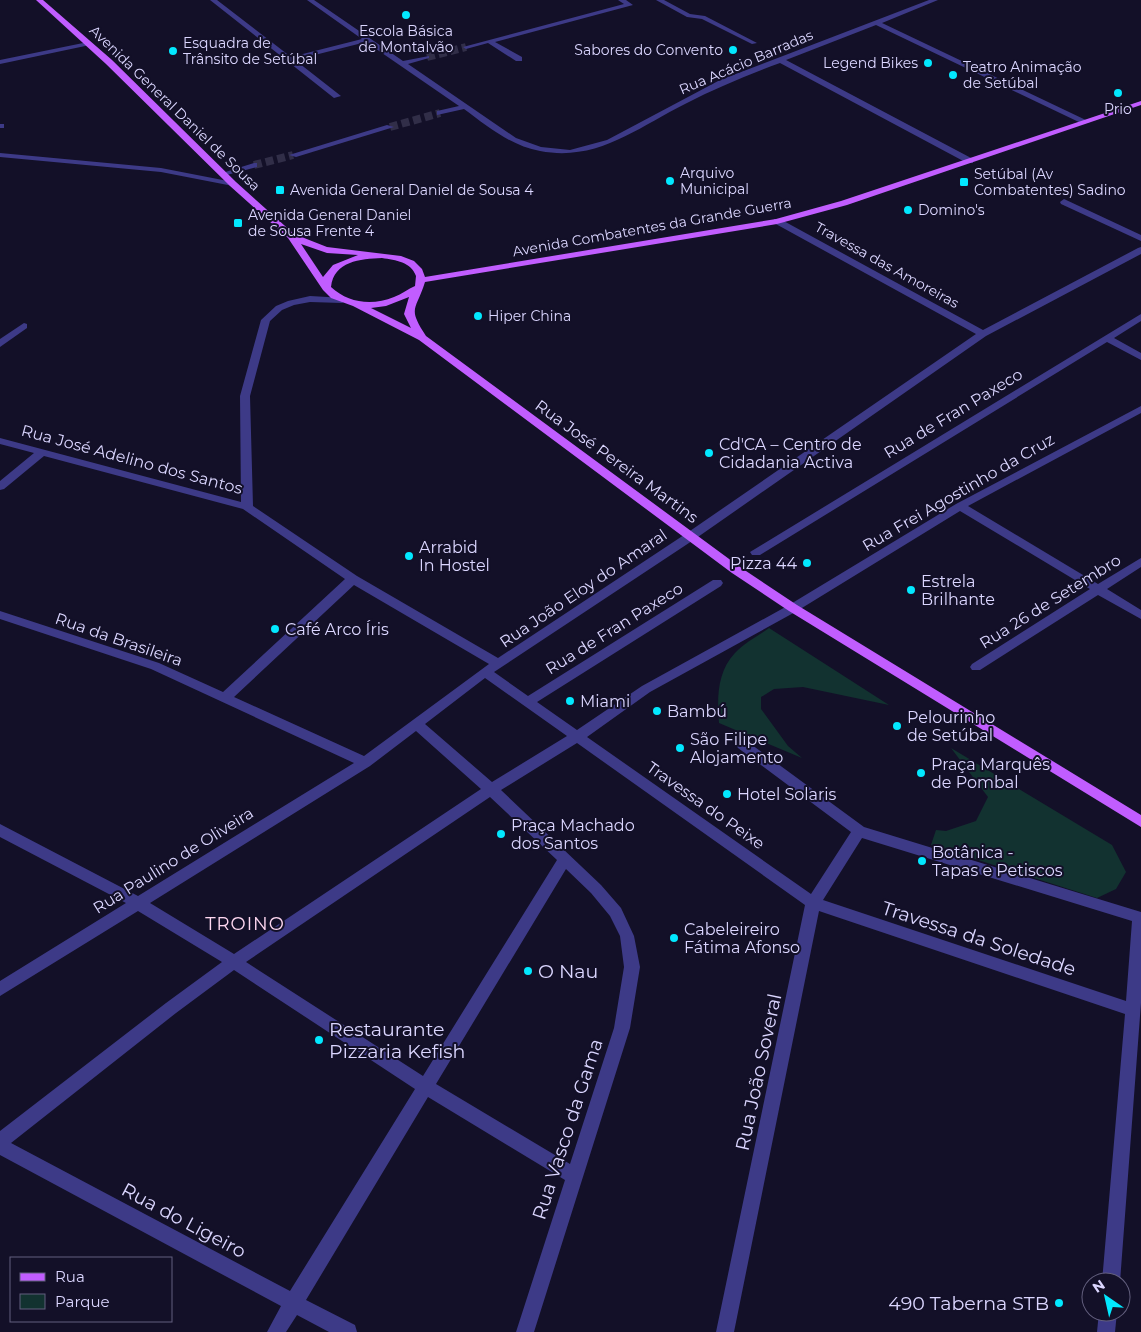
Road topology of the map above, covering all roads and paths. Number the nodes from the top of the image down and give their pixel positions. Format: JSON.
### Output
{"nodes":[{"id":1,"x":39,"y":0,"type":"edge"},
{"id":2,"x":213,"y":0,"type":"edge"},
{"id":3,"x":310,"y":0,"type":"edge"},
{"id":4,"x":620,"y":0,"type":"edge"},
{"id":5,"x":659,"y":0,"type":"edge"},
{"id":6,"x":935,"y":0,"type":"edge"},
{"id":7,"x":875,"y":22,"type":"junction"},
{"id":8,"x":366,"y":40,"type":"junction"},
{"id":9,"x":489,"y":41,"type":"junction"},
{"id":10,"x":754,"y":43,"type":"dead end"},
{"id":11,"x":88,"y":44,"type":"junction"},
{"id":12,"x":466,"y":47,"type":"tunnel mouth"},
{"id":13,"x":427,"y":57,"type":"tunnel mouth"},
{"id":14,"x":290,"y":59,"type":"junction"},
{"id":15,"x":519,"y":59,"type":"dead end"},
{"id":16,"x":780,"y":60,"type":"junction"},
{"id":17,"x":0,"y":62,"type":"edge"},
{"id":18,"x":401,"y":64,"type":"junction"},
{"id":19,"x":337,"y":96,"type":"dead end"},
{"id":20,"x":1141,"y":103,"type":"edge"},
{"id":21,"x":464,"y":107,"type":"junction"},
{"id":22,"x":440,"y":113,"type":"tunnel mouth"},
{"id":23,"x":1086,"y":122,"type":"junction"},
{"id":24,"x":390,"y":127,"type":"tunnel mouth"},
{"id":25,"x":293,"y":154,"type":"tunnel mouth"},
{"id":26,"x":0,"y":156,"type":"edge"},
{"id":27,"x":970,"y":161,"type":"junction"},
{"id":28,"x":254,"y":165,"type":"tunnel mouth"},
{"id":29,"x":223,"y":174,"type":"junction"},
{"id":30,"x":233,"y":184,"type":"junction"},
{"id":31,"x":1064,"y":202,"type":"dead end"},
{"id":32,"x":777,"y":221,"type":"junction"},
{"id":33,"x":291,"y":236,"type":"junction"},
{"id":34,"x":1141,"y":238,"type":"edge"},
{"id":35,"x":1141,"y":250,"type":"edge"},
{"id":36,"x":382,"y":255,"type":"junction"},
{"id":37,"x":420,"y":283,"type":"junction"},
{"id":38,"x":326,"y":288,"type":"junction"},
{"id":39,"x":342,"y":300,"type":"junction"},
{"id":40,"x":355,"y":304,"type":"junction"},
{"id":41,"x":1141,"y":317,"type":"edge"},
{"id":42,"x":24,"y":326,"type":"dead end"},
{"id":43,"x":983,"y":334,"type":"junction"},
{"id":44,"x":422,"y":338,"type":"junction"},
{"id":45,"x":1107,"y":338,"type":"junction"},
{"id":46,"x":0,"y":344,"type":"edge"},
{"id":47,"x":1141,"y":357,"type":"edge"},
{"id":48,"x":1141,"y":410,"type":"edge"},
{"id":49,"x":0,"y":441,"type":"edge"},
{"id":50,"x":42,"y":452,"type":"junction"},
{"id":51,"x":0,"y":488,"type":"edge"},
{"id":52,"x":960,"y":506,"type":"junction"},
{"id":53,"x":247,"y":507,"type":"junction"},
{"id":54,"x":690,"y":536,"type":"junction"},
{"id":55,"x":756,"y":552,"type":"dead end"},
{"id":56,"x":1141,"y":562,"type":"edge"},
{"id":57,"x":353,"y":579,"type":"junction"},
{"id":58,"x":717,"y":583,"type":"dead end"},
{"id":59,"x":1099,"y":589,"type":"junction"},
{"id":60,"x":793,"y":608,"type":"junction"},
{"id":61,"x":0,"y":615,"type":"edge"},
{"id":62,"x":1141,"y":615,"type":"edge"},
{"id":63,"x":499,"y":664,"type":"junction"},
{"id":64,"x":976,"y":667,"type":"dead end"},
{"id":65,"x":485,"y":672,"type":"junction"},
{"id":66,"x":225,"y":698,"type":"junction"},
{"id":67,"x":529,"y":701,"type":"junction"},
{"id":68,"x":416,"y":724,"type":"junction"},
{"id":69,"x":578,"y":736,"type":"junction"},
{"id":70,"x":743,"y":745,"type":"dead end"},
{"id":71,"x":364,"y":762,"type":"junction"},
{"id":72,"x":491,"y":789,"type":"junction"},
{"id":73,"x":1138,"y":818,"type":"edge"},
{"id":74,"x":0,"y":830,"type":"edge"},
{"id":75,"x":859,"y":831,"type":"junction"},
{"id":76,"x":565,"y":860,"type":"junction"},
{"id":77,"x":138,"y":903,"type":"junction"},
{"id":78,"x":813,"y":903,"type":"junction"},
{"id":79,"x":1140,"y":918,"type":"edge"},
{"id":80,"x":234,"y":962,"type":"junction"},
{"id":81,"x":0,"y":989,"type":"edge"},
{"id":82,"x":1132,"y":1010,"type":"junction"},
{"id":83,"x":426,"y":1087,"type":"junction"},
{"id":84,"x":0,"y":1141,"type":"edge"},
{"id":85,"x":0,"y":1146,"type":"edge"},
{"id":86,"x":574,"y":1176,"type":"junction"},
{"id":87,"x":1111,"y":1272,"type":"edge"},
{"id":88,"x":293,"y":1304,"type":"junction"},
{"id":89,"x":276,"y":1332,"type":"edge"},
{"id":90,"x":348,"y":1332,"type":"edge"},
{"id":91,"x":525,"y":1332,"type":"edge"},
{"id":92,"x":725,"y":1332,"type":"edge"}],
"edges":[{"from":1,"to":11,"type":"main road","name":"Avenida General Daniel de Sousa"},
{"from":2,"to":14,"type":"street"},
{"from":3,"to":8,"type":"street","name":"Rua Acácio Barradas"},
{"from":4,"to":9,"type":"street"},
{"from":5,"to":10,"type":"street"},
{"from":6,"to":7,"type":"street","name":"Rua Acácio Barradas"},
{"from":7,"to":16,"type":"street","name":"Rua Acácio Barradas"},
{"from":7,"to":23,"type":"street"},
{"from":8,"to":14,"type":"street"},
{"from":8,"to":18,"type":"street","name":"Rua Acácio Barradas"},
{"from":9,"to":12,"type":"street"},
{"from":9,"to":15,"type":"street"},
{"from":11,"to":17,"type":"street"},
{"from":11,"to":29,"type":"main road","name":"Avenida General Daniel de Sousa"},
{"from":13,"to":18,"type":"street"},
{"from":14,"to":19,"type":"street"},
{"from":16,"to":21,"type":"street","name":"Rua Acácio Barradas"},
{"from":16,"to":27,"type":"street"},
{"from":18,"to":21,"type":"street","name":"Rua Acácio Barradas"},
{"from":20,"to":23,"type":"main road","name":"Avenida Combatentes da Grande Guerra"},
{"from":21,"to":22,"type":"street"},
{"from":23,"to":27,"type":"main road","name":"Avenida Combatentes da Grande Guerra"},
{"from":24,"to":25,"type":"street"},
{"from":26,"to":30,"type":"street"},
{"from":27,"to":32,"type":"main road","name":"Avenida Combatentes da Grande Guerra"},
{"from":28,"to":29,"type":"street"},
{"from":29,"to":30,"type":"main road","name":"Avenida General Daniel de Sousa"},
{"from":30,"to":33,"type":"main road","name":"Avenida General Daniel de Sousa"},
{"from":31,"to":34,"type":"street"},
{"from":32,"to":37,"type":"main road","name":"Avenida Combatentes da Grande Guerra"},
{"from":32,"to":43,"type":"street","name":"Travessa das Amoreiras"},
{"from":33,"to":36,"type":"main road","name":"Avenida General Daniel de Sousa"},
{"from":33,"to":38,"type":"main road","name":"Avenida General Daniel de Sousa"},
{"from":35,"to":43,"type":"street","name":"Rua João Eloy do Amaral"},
{"from":36,"to":37,"type":"main road"},
{"from":36,"to":38,"type":"main road"},
{"from":37,"to":40,"type":"main road","name":"Avenida Combatentes da Grande Guerra"},
{"from":37,"to":44,"type":"main road","name":"Rua José Pereira Martins"},
{"from":38,"to":39,"type":"main road","name":"Avenida General Daniel de Sousa"},
{"from":39,"to":40,"type":"main road","name":"Avenida General Daniel de Sousa"},
{"from":39,"to":53,"type":"street"},
{"from":40,"to":44,"type":"main road","name":"Rua José Pereira Martins"},
{"from":41,"to":45,"type":"street","name":"Rua de Fran Paxeco"},
{"from":42,"to":46,"type":"street"},
{"from":43,"to":54,"type":"street","name":"Rua João Eloy do Amaral"},
{"from":44,"to":54,"type":"main road","name":"Rua José Pereira Martins"},
{"from":45,"to":47,"type":"street"},
{"from":45,"to":55,"type":"street","name":"Rua de Fran Paxeco"},
{"from":48,"to":52,"type":"street","name":"Rua Frei Agostinho da Cruz"},
{"from":49,"to":50,"type":"street","name":"Rua José Adelino dos Santos"},
{"from":50,"to":51,"type":"street"},
{"from":50,"to":53,"type":"street","name":"Rua José Adelino dos Santos"},
{"from":52,"to":59,"type":"street"},
{"from":52,"to":60,"type":"street","name":"Rua Frei Agostinho da Cruz"},
{"from":53,"to":57,"type":"street","name":"Rua José Adelino dos Santos"},
{"from":54,"to":60,"type":"main road","name":"Rua José Pereira Martins"},
{"from":54,"to":63,"type":"street","name":"Rua João Eloy do Amaral"},
{"from":56,"to":59,"type":"street","name":"Rua 26 de Setembro"},
{"from":57,"to":63,"type":"street"},
{"from":57,"to":66,"type":"street"},
{"from":58,"to":67,"type":"street","name":"Rua de Fran Paxeco"},
{"from":59,"to":62,"type":"street"},
{"from":59,"to":64,"type":"street","name":"Rua 26 de Setembro"},
{"from":60,"to":69,"type":"street"},
{"from":60,"to":73,"type":"main road"},
{"from":61,"to":66,"type":"street","name":"Rua da Brasileira"},
{"from":63,"to":65,"type":"street"},
{"from":65,"to":67,"type":"street"},
{"from":65,"to":68,"type":"street"},
{"from":66,"to":71,"type":"street"},
{"from":67,"to":69,"type":"street"},
{"from":68,"to":71,"type":"street"},
{"from":68,"to":72,"type":"street"},
{"from":69,"to":72,"type":"street"},
{"from":69,"to":78,"type":"street","name":"Travessa do Peixe"},
{"from":70,"to":75,"type":"street"},
{"from":71,"to":77,"type":"street","name":"Rua Paulino de Oliveira"},
{"from":72,"to":76,"type":"street"},
{"from":72,"to":80,"type":"street"},
{"from":74,"to":77,"type":"street"},
{"from":75,"to":78,"type":"street","name":"Rua João Soveral"},
{"from":75,"to":79,"type":"street"},
{"from":76,"to":83,"type":"street"},
{"from":76,"to":86,"type":"street","name":"Rua Vasco da Gama"},
{"from":77,"to":80,"type":"street"},
{"from":77,"to":81,"type":"street","name":"Rua Paulino de Oliveira"},
{"from":78,"to":82,"type":"street","name":"Travessa da Soledade"},
{"from":78,"to":92,"type":"street","name":"Rua João Soveral"},
{"from":79,"to":82,"type":"street"},
{"from":80,"to":83,"type":"street"},
{"from":80,"to":84,"type":"street"},
{"from":82,"to":87,"type":"street"},
{"from":83,"to":86,"type":"street"},
{"from":83,"to":88,"type":"street"},
{"from":85,"to":88,"type":"street","name":"Rua do Ligeiro"},
{"from":86,"to":91,"type":"street","name":"Rua Vasco da Gama"},
{"from":88,"to":89,"type":"street"},
{"from":88,"to":90,"type":"street","name":"Rua do Ligeiro"}]}
